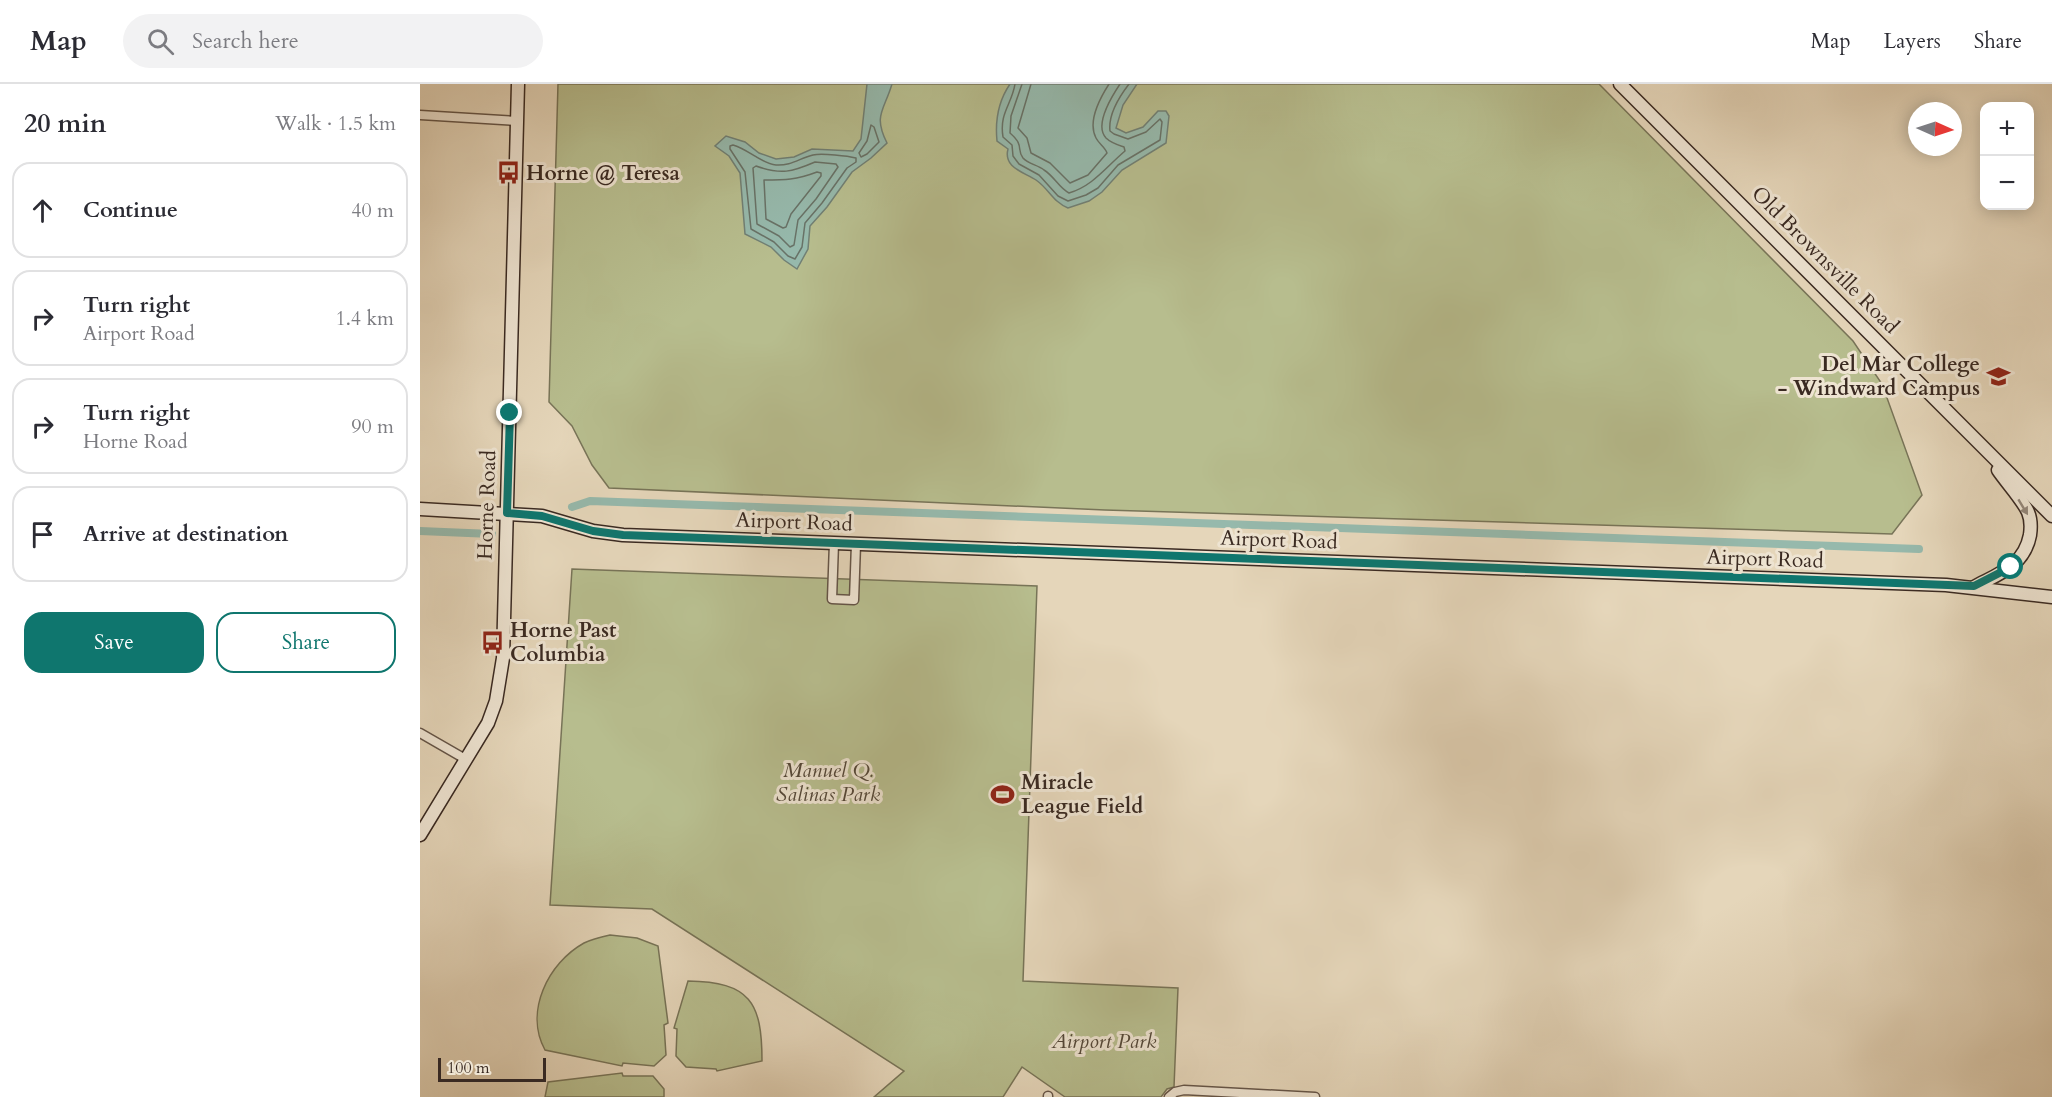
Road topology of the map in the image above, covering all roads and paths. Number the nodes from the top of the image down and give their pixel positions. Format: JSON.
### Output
{"nodes":[{"id":1,"x":518,"y":84,"type":"edge"},
{"id":2,"x":1620,"y":84,"type":"edge"},
{"id":3,"x":420,"y":115,"type":"edge"},
{"id":4,"x":518,"y":121,"type":"junction"},
{"id":5,"x":1978,"y":442,"type":"junction"},
{"id":6,"x":420,"y":509,"type":"edge"},
{"id":7,"x":507,"y":513,"type":"junction"},
{"id":8,"x":2052,"y":516,"type":"edge"},
{"id":9,"x":834,"y":543,"type":"junction"},
{"id":10,"x":856,"y":544,"type":"junction"},
{"id":11,"x":1974,"y":586,"type":"junction"},
{"id":12,"x":2046,"y":596,"type":"edge"},
{"id":13,"x":2052,"y":602,"type":"edge"},
{"id":14,"x":420,"y":733,"type":"edge"},
{"id":15,"x":467,"y":760,"type":"junction"},
{"id":16,"x":420,"y":835,"type":"edge"},
{"id":17,"x":1169,"y":1097,"type":"edge"},
{"id":18,"x":1316,"y":1097,"type":"edge"}],
"edges":[{"from":1,"to":4,"type":"street","name":"Horne Road"},
{"from":2,"to":5,"type":"street","name":"Old Brownsville Road"},
{"from":3,"to":4,"type":"street"},
{"from":4,"to":7,"type":"street","name":"Horne Road"},
{"from":5,"to":8,"type":"street","name":"Old Brownsville Road"},
{"from":5,"to":11,"type":"street","one_way":true},
{"from":6,"to":7,"type":"street","name":"Airport Road"},
{"from":7,"to":9,"type":"street","name":"Airport Road"},
{"from":7,"to":15,"type":"street","name":"Horne Road"},
{"from":9,"to":10,"type":"street","name":"Airport Road"},
{"from":9,"to":10,"type":"street"},
{"from":10,"to":11,"type":"street","name":"Airport Road"},
{"from":11,"to":12,"type":"street","name":"Airport Road"},
{"from":12,"to":13,"type":"street"},
{"from":14,"to":15,"type":"street"},
{"from":15,"to":16,"type":"street","name":"Horne Road"},
{"from":17,"to":18,"type":"street"}]}
